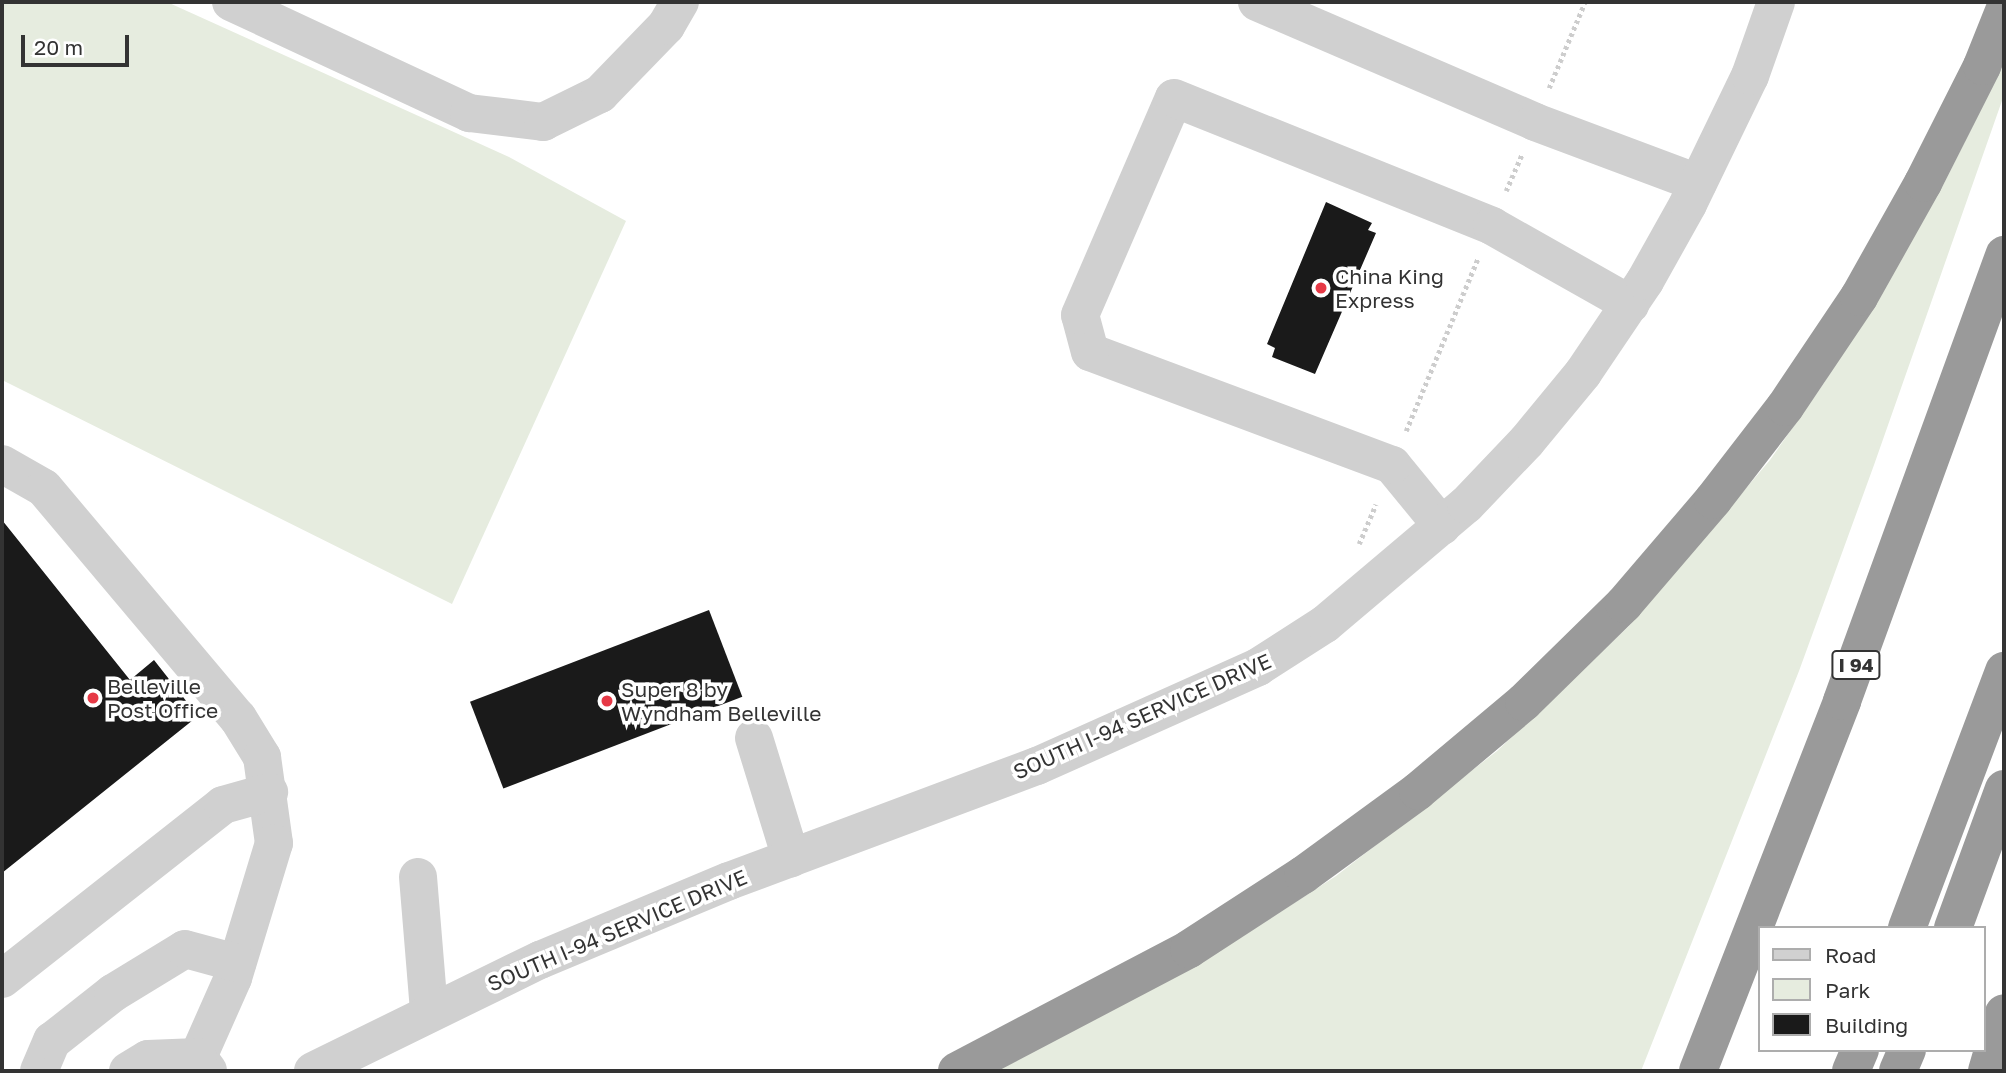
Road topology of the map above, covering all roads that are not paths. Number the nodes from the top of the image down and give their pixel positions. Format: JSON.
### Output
{"nodes":[{"id":1,"x":231,"y":2,"type":"edge"},
{"id":2,"x":680,"y":2,"type":"edge"},
{"id":3,"x":1257,"y":2,"type":"edge"},
{"id":4,"x":1776,"y":2,"type":"edge"},
{"id":5,"x":2004,"y":11,"type":"edge"},
{"id":6,"x":1698,"y":183,"type":"junction"},
{"id":7,"x":2004,"y":255,"type":"edge"},
{"id":8,"x":1630,"y":304,"type":"junction"},
{"id":9,"x":2,"y":464,"type":"edge"},
{"id":10,"x":1442,"y":526,"type":"junction"},
{"id":11,"x":2004,"y":671,"type":"edge"},
{"id":12,"x":754,"y":738,"type":"dead end"},
{"id":13,"x":2004,"y":789,"type":"edge"},
{"id":14,"x":269,"y":792,"type":"junction"},
{"id":15,"x":791,"y":858,"type":"junction"},
{"id":16,"x":418,"y":877,"type":"dead end"},
{"id":17,"x":1908,"y":926,"type":"edge"},
{"id":18,"x":1954,"y":926,"type":"edge"},
{"id":19,"x":237,"y":963,"type":"junction"},
{"id":20,"x":2,"y":979,"type":"edge"},
{"id":21,"x":429,"y":1012,"type":"junction"},
{"id":22,"x":2004,"y":1013,"type":"edge"},
{"id":23,"x":1859,"y":1052,"type":"edge"},
{"id":24,"x":1906,"y":1052,"type":"edge"},
{"id":25,"x":203,"y":1064,"type":"edge"},
{"id":26,"x":39,"y":1071,"type":"edge"},
{"id":27,"x":128,"y":1071,"type":"edge"},
{"id":28,"x":313,"y":1071,"type":"edge"},
{"id":29,"x":957,"y":1071,"type":"edge"},
{"id":30,"x":1698,"y":1071,"type":"edge"},
{"id":31,"x":1851,"y":1071,"type":"edge"},
{"id":32,"x":1898,"y":1071,"type":"edge"},
{"id":33,"x":1987,"y":1071,"type":"edge"}],
"edges":[{"from":1,"to":2,"type":"street"},
{"from":3,"to":6,"type":"street"},
{"from":4,"to":6,"type":"street","name":"SOUTH I-94 SERVICE DRIVE"},
{"from":5,"to":29,"type":"highway"},
{"from":6,"to":8,"type":"street","name":"SOUTH I-94 SERVICE DRIVE"},
{"from":7,"to":30,"type":"highway","number":"I 94"},
{"from":8,"to":10,"type":"street","name":"SOUTH I-94 SERVICE DRIVE"},
{"from":8,"to":10,"type":"street"},
{"from":9,"to":14,"type":"street"},
{"from":10,"to":15,"type":"street","name":"SOUTH I-94 SERVICE DRIVE"},
{"from":11,"to":17,"type":"highway"},
{"from":12,"to":15,"type":"street"},
{"from":13,"to":18,"type":"highway"},
{"from":14,"to":19,"type":"street"},
{"from":14,"to":20,"type":"street"},
{"from":15,"to":21,"type":"street","name":"SOUTH I-94 SERVICE DRIVE"},
{"from":16,"to":21,"type":"street"},
{"from":19,"to":25,"type":"street"},
{"from":19,"to":26,"type":"street"},
{"from":21,"to":28,"type":"street","name":"SOUTH I-94 SERVICE DRIVE"},
{"from":22,"to":33,"type":"highway"},
{"from":23,"to":31,"type":"highway"},
{"from":24,"to":32,"type":"highway"},
{"from":25,"to":27,"type":"street"}]}
